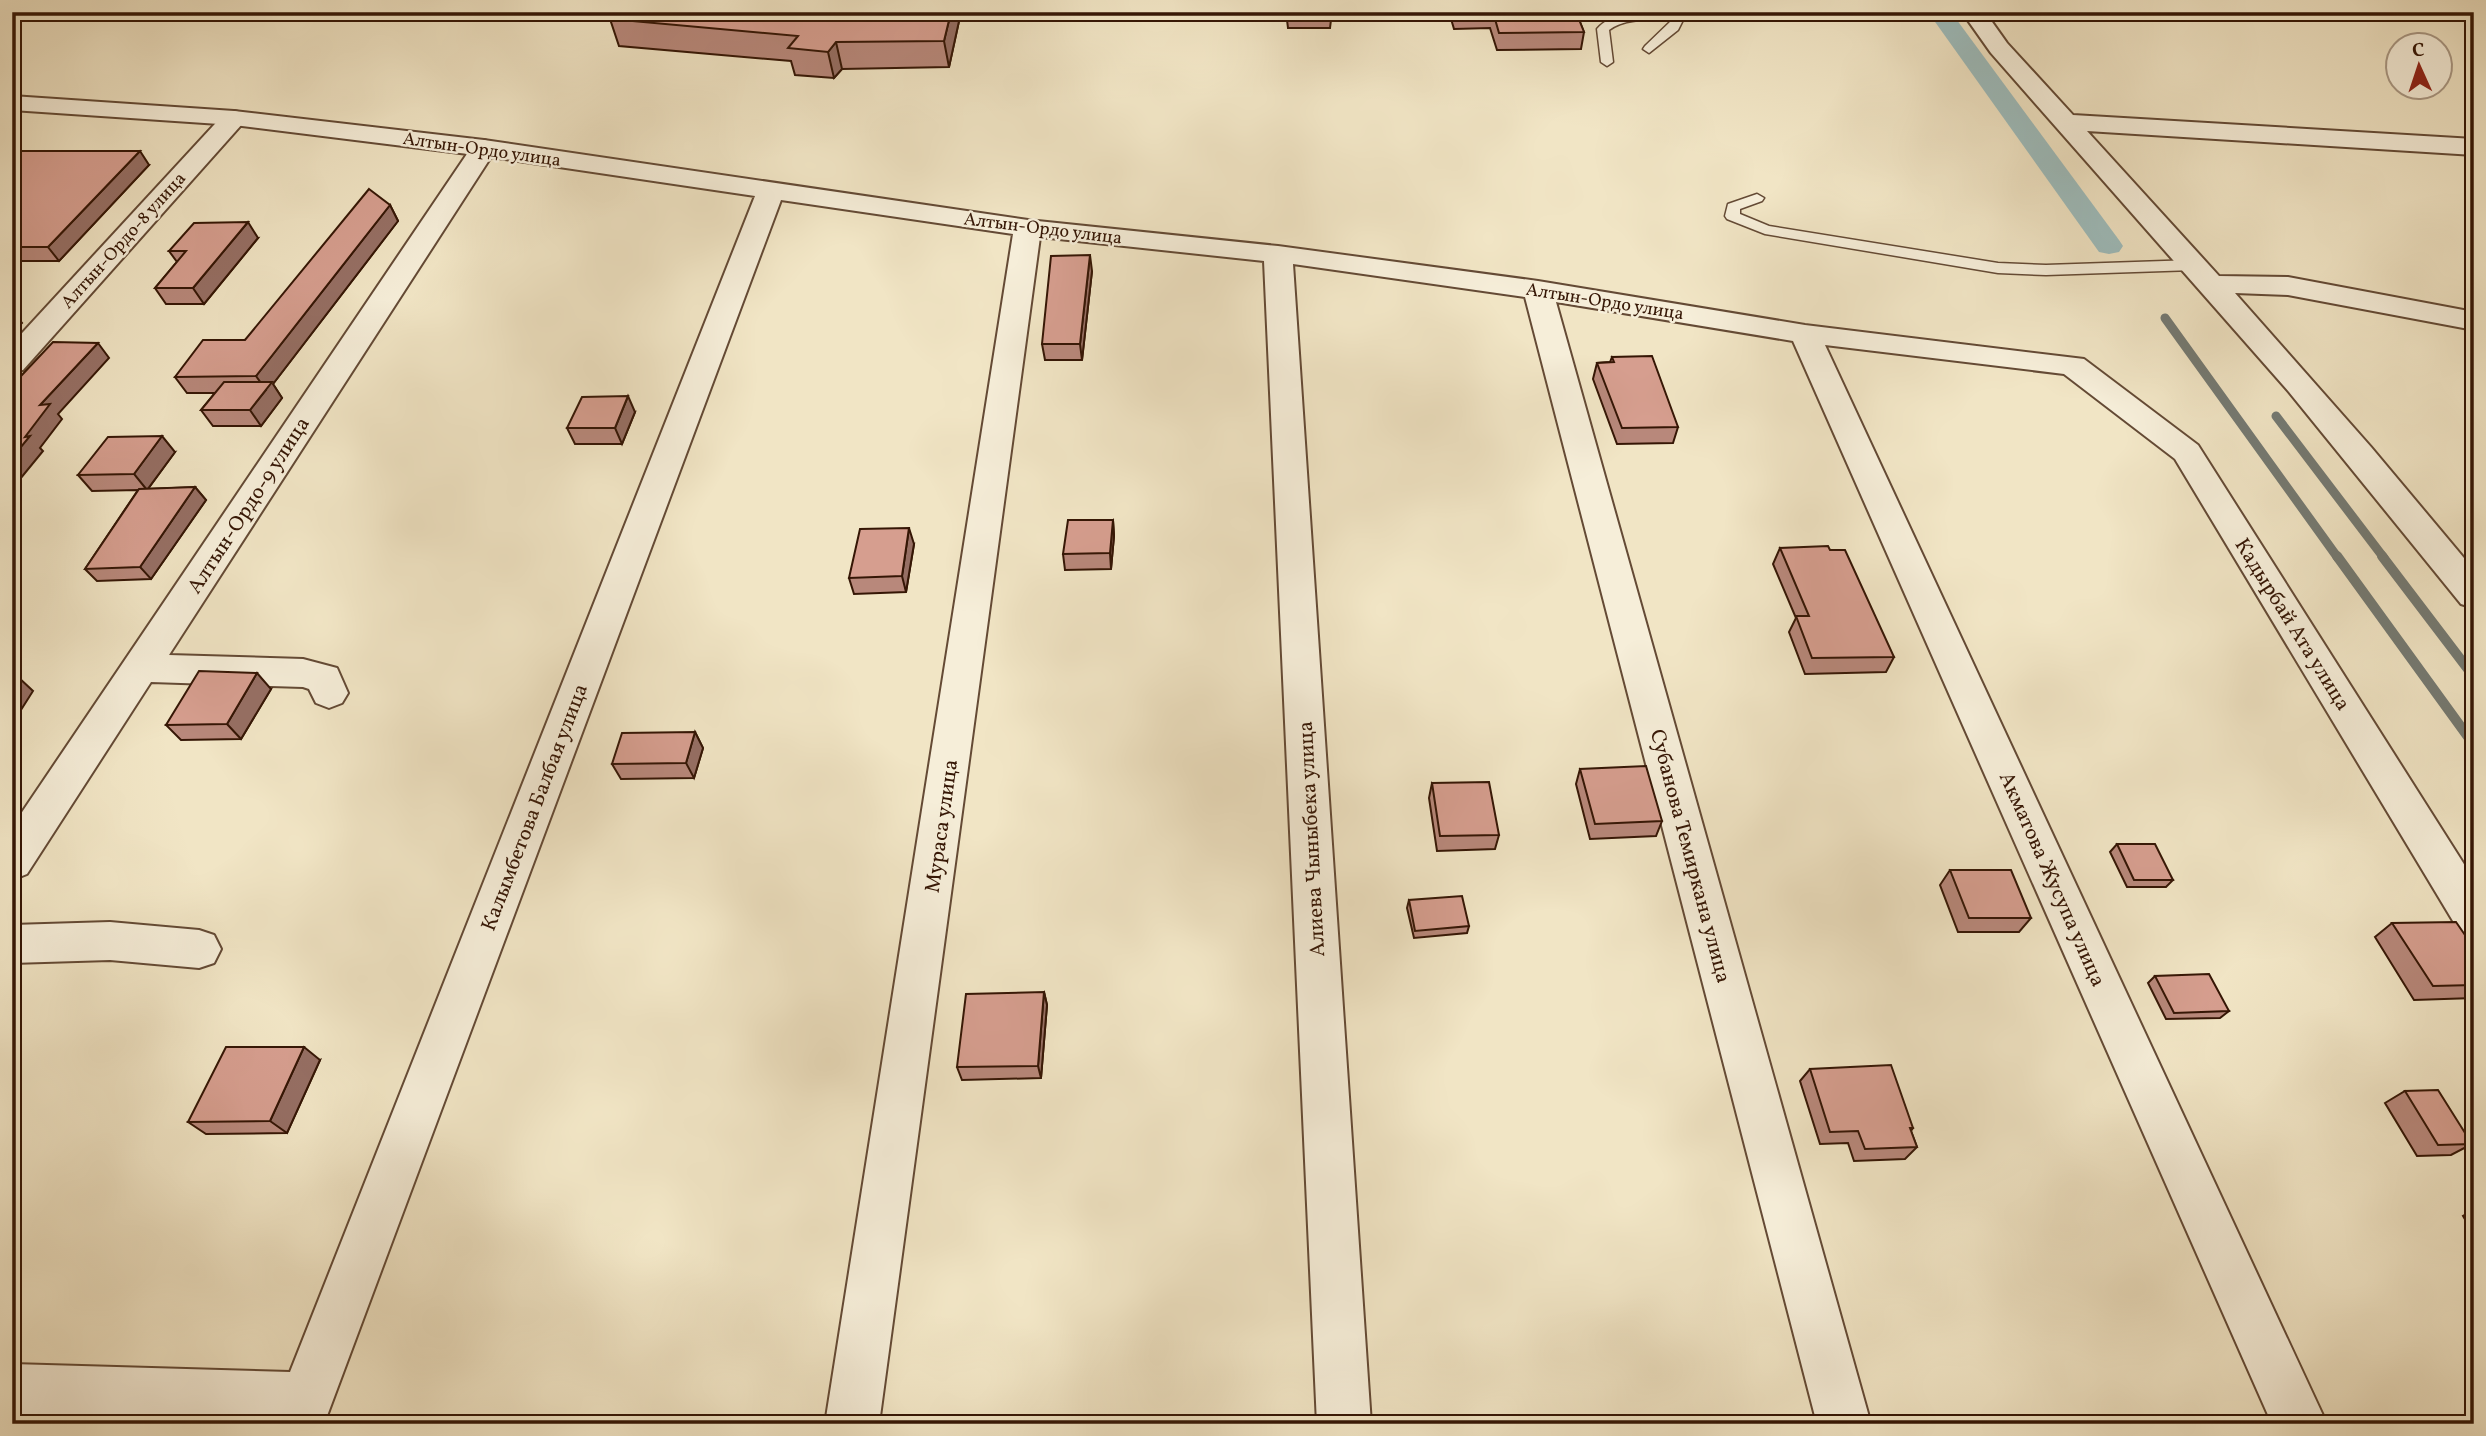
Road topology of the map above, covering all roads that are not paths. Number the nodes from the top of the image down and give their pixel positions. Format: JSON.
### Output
{"nodes":[{"id":1,"x":1973,"y":12,"type":"edge"},
{"id":2,"x":1634,"y":14,"type":"edge"},
{"id":3,"x":1680,"y":15,"type":"edge"},
{"id":4,"x":1649,"y":49,"type":"dead end"},
{"id":5,"x":1607,"y":62,"type":"dead end"},
{"id":6,"x":12,"y":103,"type":"edge"},
{"id":7,"x":234,"y":118,"type":"junction"},
{"id":8,"x":2066,"y":122,"type":"junction"},
{"id":9,"x":2474,"y":147,"type":"edge"},
{"id":10,"x":484,"y":148,"type":"junction"},
{"id":11,"x":771,"y":190,"type":"junction"},
{"id":12,"x":1757,"y":198,"type":"dead end"},
{"id":13,"x":1028,"y":228,"type":"junction"},
{"id":14,"x":1278,"y":254,"type":"junction"},
{"id":15,"x":1538,"y":289,"type":"junction"},
{"id":16,"x":2220,"y":294,"type":"junction"},
{"id":17,"x":2474,"y":321,"type":"edge"},
{"id":18,"x":1805,"y":334,"type":"junction"},
{"id":19,"x":12,"y":363,"type":"edge"},
{"id":20,"x":2073,"y":366,"type":"joint"},
{"id":21,"x":2474,"y":595,"type":"edge"},
{"id":22,"x":140,"y":668,"type":"junction"},
{"id":23,"x":329,"y":693,"type":"dead end"},
{"id":24,"x":12,"y":862,"type":"edge"},
{"id":25,"x":2474,"y":918,"type":"edge"},
{"id":26,"x":12,"y":944,"type":"edge"},
{"id":27,"x":199,"y":949,"type":"dead end"},
{"id":28,"x":12,"y":1391,"type":"edge"},
{"id":29,"x":302,"y":1412,"type":"edge"},
{"id":30,"x":852,"y":1424,"type":"edge"},
{"id":31,"x":1344,"y":1424,"type":"edge"},
{"id":32,"x":1844,"y":1424,"type":"edge"},
{"id":33,"x":2300,"y":1424,"type":"edge"}],
"edges":[{"from":1,"to":8,"type":"street"},
{"from":2,"to":3,"type":"lane"},
{"from":2,"to":5,"type":"lane"},
{"from":3,"to":4,"type":"lane"},
{"from":6,"to":7,"type":"street","name":"Алтын-Ордо улица"},
{"from":7,"to":10,"type":"street","name":"Алтын-Ордо улица"},
{"from":7,"to":19,"type":"street","name":"Алтын-Ордо-8 улица"},
{"from":8,"to":9,"type":"street"},
{"from":8,"to":16,"type":"street"},
{"from":10,"to":11,"type":"street","name":"Алтын-Ордо улица"},
{"from":10,"to":22,"type":"street","name":"Алтын-Ордо-9 улица"},
{"from":11,"to":13,"type":"street","name":"Алтын-Ордо улица"},
{"from":11,"to":29,"type":"street","name":"Калымбетова Балбая улица"},
{"from":12,"to":16,"type":"lane"},
{"from":13,"to":14,"type":"street","name":"Алтын-Ордо улица"},
{"from":13,"to":30,"type":"street","name":"Мураса улица"},
{"from":14,"to":15,"type":"street","name":"Алтын-Ордо улица"},
{"from":14,"to":31,"type":"street","name":"Алиева Чыныбека улица"},
{"from":15,"to":18,"type":"street","name":"Алтын-Ордо улица"},
{"from":15,"to":32,"type":"street","name":"Субанова Темиркана улица"},
{"from":16,"to":17,"type":"street"},
{"from":16,"to":21,"type":"street"},
{"from":18,"to":20,"type":"street","name":"Алтын-Ордо улица"},
{"from":18,"to":33,"type":"street","name":"Акматова Жусупа улица"},
{"from":20,"to":25,"type":"street","name":"Кадырбай Ата улица"},
{"from":22,"to":23,"type":"street"},
{"from":22,"to":24,"type":"street","name":"Алтын-Ордо-9 улица"},
{"from":26,"to":27,"type":"street"},
{"from":28,"to":29,"type":"street"}]}
